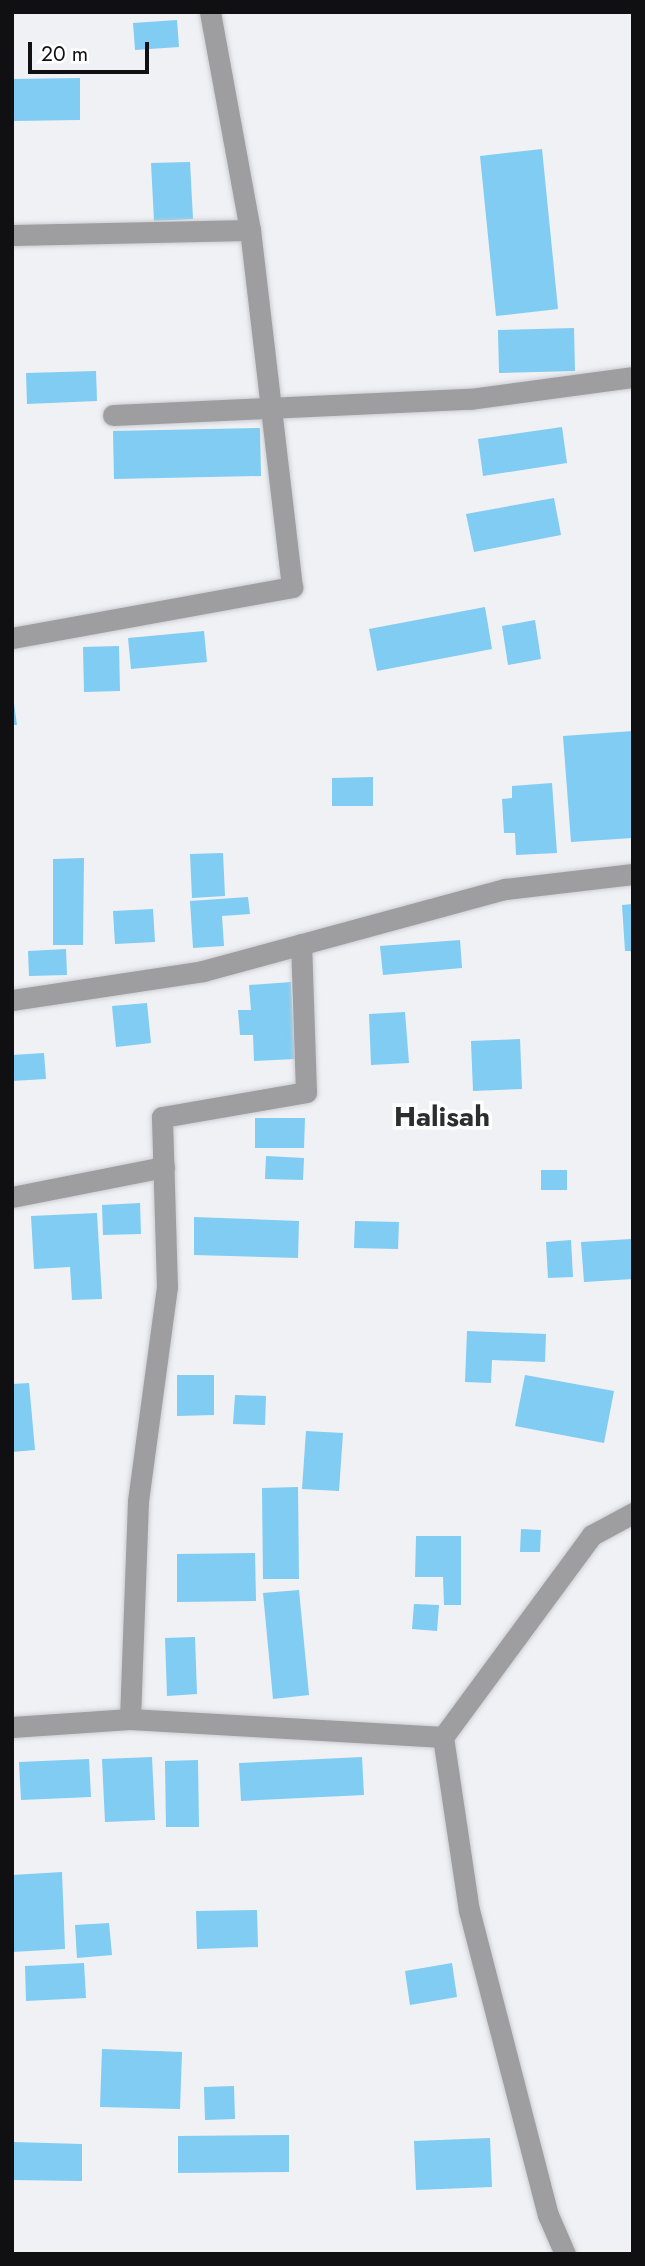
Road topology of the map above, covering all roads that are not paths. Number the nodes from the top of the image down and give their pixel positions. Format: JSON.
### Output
{"nodes":[{"id":1,"x":210,"y":12,"type":"edge"},
{"id":2,"x":250,"y":230,"type":"junction"},
{"id":3,"x":12,"y":234,"type":"edge"},
{"id":4,"x":633,"y":377,"type":"edge"},
{"id":5,"x":270,"y":408,"type":"junction"},
{"id":6,"x":113,"y":415,"type":"dead end"},
{"id":7,"x":12,"y":638,"type":"edge"},
{"id":8,"x":633,"y":874,"type":"edge"},
{"id":9,"x":301,"y":944,"type":"junction"},
{"id":10,"x":12,"y":1000,"type":"edge"},
{"id":11,"x":164,"y":1167,"type":"junction"},
{"id":12,"x":12,"y":1197,"type":"edge"},
{"id":13,"x":633,"y":1513,"type":"edge"},
{"id":14,"x":130,"y":1719,"type":"junction"},
{"id":15,"x":12,"y":1727,"type":"edge"},
{"id":16,"x":443,"y":1737,"type":"junction"},
{"id":17,"x":565,"y":2254,"type":"edge"}],
"edges":[{"from":1,"to":2,"type":"street"},
{"from":2,"to":3,"type":"street"},
{"from":2,"to":5,"type":"street"},
{"from":4,"to":5,"type":"street"},
{"from":5,"to":6,"type":"street"},
{"from":5,"to":7,"type":"street"},
{"from":8,"to":9,"type":"street"},
{"from":9,"to":10,"type":"street"},
{"from":9,"to":11,"type":"street"},
{"from":11,"to":12,"type":"street"},
{"from":11,"to":14,"type":"street"},
{"from":13,"to":16,"type":"street"},
{"from":14,"to":15,"type":"street"},
{"from":14,"to":16,"type":"street"},
{"from":16,"to":17,"type":"street"}]}
